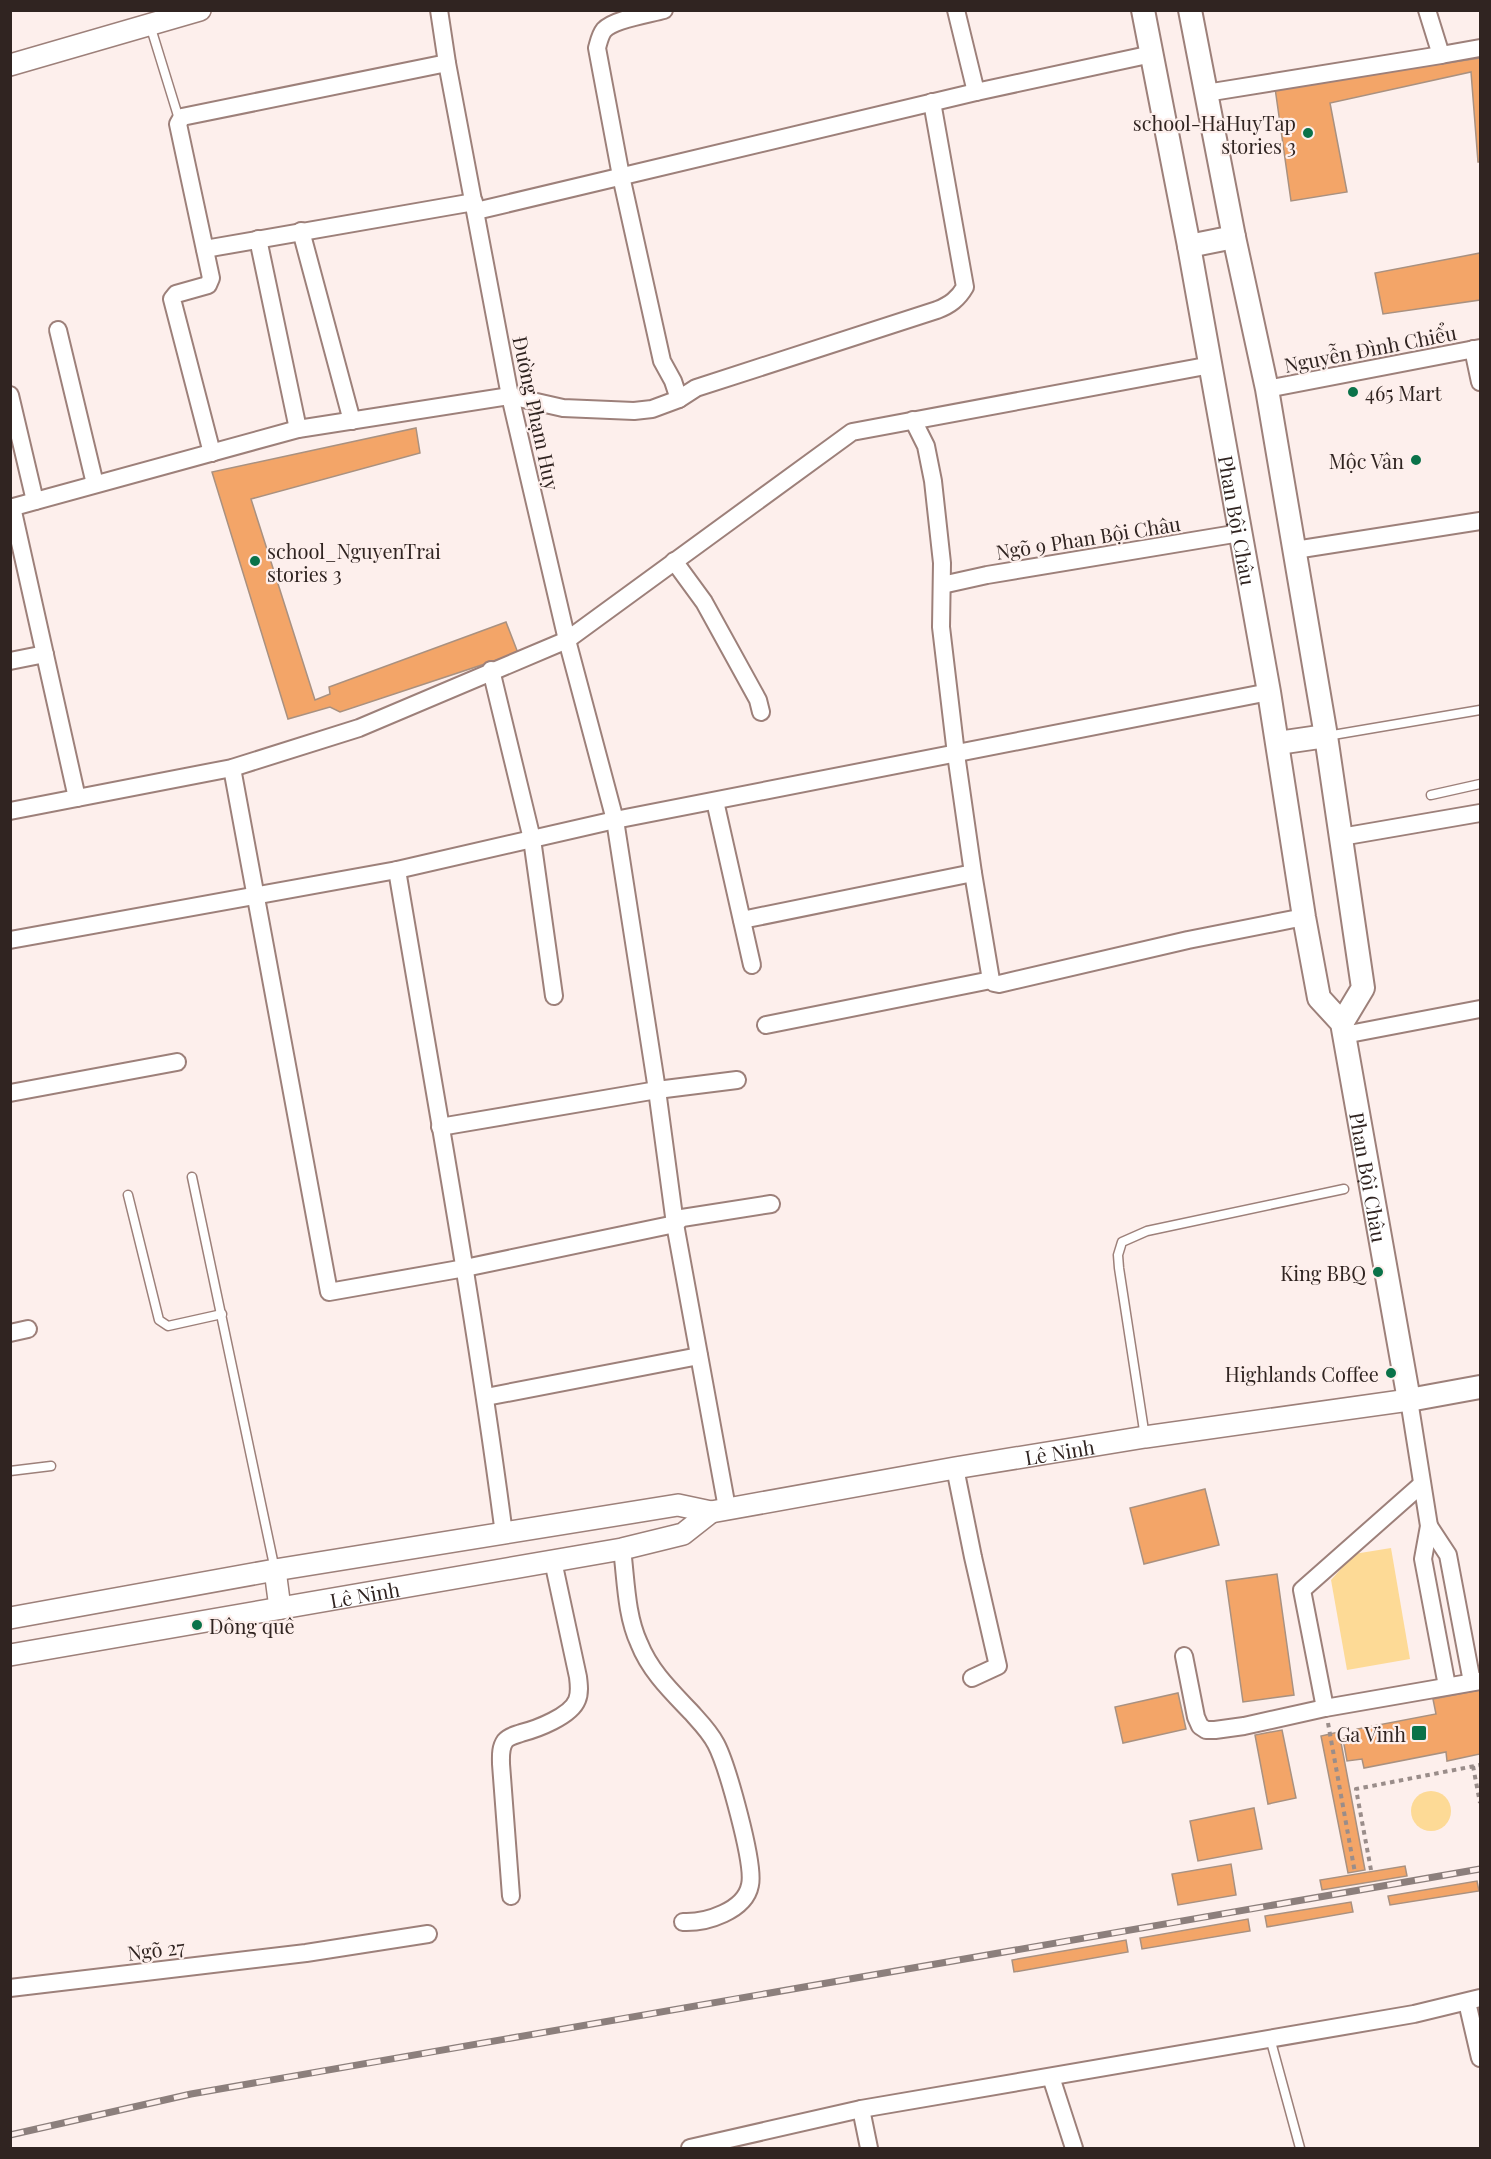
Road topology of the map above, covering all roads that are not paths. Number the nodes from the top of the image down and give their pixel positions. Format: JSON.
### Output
{"nodes":[{"id":1,"x":200,"y":10,"type":"edge"},
{"id":2,"x":439,"y":10,"type":"edge"},
{"id":3,"x":664,"y":10,"type":"edge"},
{"id":4,"x":956,"y":10,"type":"edge"},
{"id":5,"x":1143,"y":10,"type":"edge"},
{"id":6,"x":1190,"y":10,"type":"edge"},
{"id":7,"x":1427,"y":10,"type":"edge"},
{"id":8,"x":150,"y":25,"type":"junction"},
{"id":9,"x":1480,"y":48,"type":"edge"},
{"id":10,"x":1152,"y":54,"type":"junction"},
{"id":11,"x":1441,"y":55,"type":"junction"},
{"id":12,"x":447,"y":63,"type":"junction"},
{"id":13,"x":10,"y":65,"type":"edge"},
{"id":14,"x":976,"y":92,"type":"junction"},
{"id":15,"x":1206,"y":93,"type":"junction"},
{"id":16,"x":932,"y":102,"type":"junction"},
{"id":17,"x":180,"y":119,"type":"junction"},
{"id":18,"x":621,"y":176,"type":"junction"},
{"id":19,"x":475,"y":206,"type":"junction"},
{"id":20,"x":301,"y":231,"type":"junction"},
{"id":21,"x":1234,"y":237,"type":"junction"},
{"id":22,"x":258,"y":238,"type":"junction"},
{"id":23,"x":1189,"y":246,"type":"junction"},
{"id":24,"x":205,"y":249,"type":"junction"},
{"id":25,"x":58,"y":330,"type":"dead end"},
{"id":26,"x":1477,"y":349,"type":"edge"},
{"id":27,"x":1211,"y":365,"type":"junction"},
{"id":28,"x":1480,"y":382,"type":"edge"},
{"id":29,"x":1267,"y":389,"type":"junction"},
{"id":30,"x":10,"y":395,"type":"edge"},
{"id":31,"x":510,"y":396,"type":"junction"},
{"id":32,"x":679,"y":399,"type":"junction"},
{"id":33,"x":914,"y":420,"type":"junction"},
{"id":34,"x":352,"y":421,"type":"junction"},
{"id":35,"x":298,"y":429,"type":"junction"},
{"id":36,"x":212,"y":453,"type":"junction"},
{"id":37,"x":95,"y":484,"type":"junction"},
{"id":38,"x":35,"y":501,"type":"junction"},
{"id":39,"x":11,"y":507,"type":"edge"},
{"id":40,"x":1480,"y":521,"type":"edge"},
{"id":41,"x":1240,"y":533,"type":"junction"},
{"id":42,"x":1295,"y":550,"type":"junction"},
{"id":43,"x":674,"y":561,"type":"junction"},
{"id":44,"x":942,"y":585,"type":"junction"},
{"id":45,"x":567,"y":640,"type":"junction"},
{"id":46,"x":45,"y":654,"type":"junction"},
{"id":47,"x":10,"y":661,"type":"edge"},
{"id":48,"x":491,"y":670,"type":"junction"},
{"id":49,"x":1269,"y":692,"type":"junction"},
{"id":50,"x":1480,"y":710,"type":"edge"},
{"id":51,"x":761,"y":712,"type":"dead end"},
{"id":52,"x":1326,"y":736,"type":"junction"},
{"id":53,"x":1278,"y":743,"type":"junction"},
{"id":54,"x":956,"y":754,"type":"junction"},
{"id":55,"x":232,"y":768,"type":"junction"},
{"id":56,"x":1480,"y":784,"type":"edge"},
{"id":57,"x":1431,"y":795,"type":"dead end"},
{"id":58,"x":77,"y":798,"type":"junction"},
{"id":59,"x":715,"y":801,"type":"junction"},
{"id":60,"x":10,"y":811,"type":"edge"},
{"id":61,"x":1480,"y":813,"type":"edge"},
{"id":62,"x":615,"y":820,"type":"junction"},
{"id":63,"x":1341,"y":837,"type":"junction"},
{"id":64,"x":532,"y":839,"type":"junction"},
{"id":65,"x":397,"y":870,"type":"junction"},
{"id":66,"x":973,"y":873,"type":"junction"},
{"id":67,"x":257,"y":895,"type":"junction"},
{"id":68,"x":1304,"y":917,"type":"junction"},
{"id":69,"x":742,"y":920,"type":"junction"},
{"id":70,"x":10,"y":940,"type":"edge"},
{"id":71,"x":752,"y":965,"type":"dead end"},
{"id":72,"x":991,"y":980,"type":"junction"},
{"id":73,"x":554,"y":996,"type":"dead end"},
{"id":74,"x":1480,"y":1009,"type":"edge"},
{"id":75,"x":766,"y":1025,"type":"dead end"},
{"id":76,"x":1343,"y":1029,"type":"junction"},
{"id":77,"x":177,"y":1062,"type":"dead end"},
{"id":78,"x":737,"y":1080,"type":"dead end"},
{"id":79,"x":657,"y":1090,"type":"junction"},
{"id":80,"x":10,"y":1093,"type":"edge"},
{"id":81,"x":440,"y":1127,"type":"junction"},
{"id":82,"x":192,"y":1177,"type":"dead end"},
{"id":83,"x":1344,"y":1189,"type":"dead end"},
{"id":84,"x":128,"y":1195,"type":"dead end"},
{"id":85,"x":771,"y":1203,"type":"dead end"},
{"id":86,"x":675,"y":1224,"type":"junction"},
{"id":87,"x":465,"y":1269,"type":"junction"},
{"id":88,"x":222,"y":1314,"type":"junction"},
{"id":89,"x":28,"y":1329,"type":"dead end"},
{"id":90,"x":10,"y":1333,"type":"edge"},
{"id":91,"x":699,"y":1356,"type":"junction"},
{"id":92,"x":1480,"y":1387,"type":"edge"},
{"id":93,"x":486,"y":1397,"type":"junction"},
{"id":94,"x":1409,"y":1400,"type":"junction"},
{"id":95,"x":1145,"y":1437,"type":"junction"},
{"id":96,"x":51,"y":1466,"type":"dead end"},
{"id":97,"x":955,"y":1468,"type":"junction"},
{"id":98,"x":10,"y":1471,"type":"edge"},
{"id":99,"x":1422,"y":1484,"type":"junction"},
{"id":100,"x":719,"y":1510,"type":"junction"},
{"id":101,"x":1429,"y":1526,"type":"junction"},
{"id":102,"x":504,"y":1534,"type":"junction"},
{"id":103,"x":622,"y":1549,"type":"junction"},
{"id":104,"x":553,"y":1561,"type":"junction"},
{"id":105,"x":275,"y":1570,"type":"junction"},
{"id":106,"x":280,"y":1608,"type":"junction"},
{"id":107,"x":10,"y":1618,"type":"edge"},
{"id":108,"x":10,"y":1655,"type":"edge"},
{"id":109,"x":1184,"y":1656,"type":"dead end"},
{"id":110,"x":972,"y":1678,"type":"dead end"},
{"id":111,"x":1476,"y":1681,"type":"edge"},
{"id":112,"x":1447,"y":1686,"type":"junction"},
{"id":113,"x":1325,"y":1708,"type":"junction"},
{"id":114,"x":511,"y":1896,"type":"dead end"},
{"id":115,"x":683,"y":1922,"type":"dead end"},
{"id":116,"x":428,"y":1934,"type":"dead end"},
{"id":117,"x":10,"y":1988,"type":"edge"},
{"id":118,"x":1474,"y":2000,"type":"edge"},
{"id":119,"x":1270,"y":2037,"type":"junction"},
{"id":120,"x":1480,"y":2058,"type":"edge"},
{"id":121,"x":1051,"y":2077,"type":"junction"},
{"id":122,"x":861,"y":2109,"type":"junction"},
{"id":123,"x":690,"y":2148,"type":"edge"},
{"id":124,"x":869,"y":2148,"type":"edge"},
{"id":125,"x":1074,"y":2148,"type":"edge"},
{"id":126,"x":1300,"y":2148,"type":"edge"}],
"edges":[{"from":1,"to":8,"type":"street"},
{"from":2,"to":12,"type":"street","name":"Đường Phạm Huy"},
{"from":3,"to":18,"type":"street"},
{"from":4,"to":14,"type":"street"},
{"from":5,"to":10,"type":"main road","name":"Phan Bội Châu"},
{"from":6,"to":15,"type":"main road"},
{"from":7,"to":11,"type":"street"},
{"from":8,"to":13,"type":"street"},
{"from":8,"to":17,"type":"lane"},
{"from":9,"to":11,"type":"street"},
{"from":10,"to":14,"type":"street"},
{"from":10,"to":23,"type":"main road","name":"Phan Bội Châu"},
{"from":11,"to":15,"type":"street"},
{"from":12,"to":17,"type":"street"},
{"from":12,"to":19,"type":"street","name":"Đường Phạm Huy"},
{"from":14,"to":16,"type":"street"},
{"from":15,"to":21,"type":"main road"},
{"from":16,"to":18,"type":"street"},
{"from":16,"to":32,"type":"street"},
{"from":17,"to":24,"type":"street"},
{"from":18,"to":19,"type":"street"},
{"from":18,"to":32,"type":"street"},
{"from":19,"to":20,"type":"street"},
{"from":19,"to":31,"type":"street","name":"Đường Phạm Huy"},
{"from":20,"to":22,"type":"street"},
{"from":20,"to":34,"type":"street"},
{"from":21,"to":23,"type":"main road"},
{"from":21,"to":29,"type":"main road"},
{"from":22,"to":24,"type":"street"},
{"from":22,"to":35,"type":"street"},
{"from":23,"to":27,"type":"main road","name":"Phan Bội Châu"},
{"from":24,"to":36,"type":"street"},
{"from":25,"to":37,"type":"street"},
{"from":26,"to":28,"type":"street"},
{"from":26,"to":29,"type":"street","name":"Nguyễn Đình Chiểu"},
{"from":27,"to":33,"type":"street"},
{"from":27,"to":41,"type":"main road","name":"Phan Bội Châu"},
{"from":29,"to":42,"type":"main road"},
{"from":30,"to":38,"type":"street"},
{"from":31,"to":32,"type":"street"},
{"from":31,"to":34,"type":"street"},
{"from":31,"to":45,"type":"street","name":"Đường Phạm Huy"},
{"from":33,"to":43,"type":"street"},
{"from":33,"to":44,"type":"street"},
{"from":34,"to":35,"type":"street"},
{"from":35,"to":36,"type":"street"},
{"from":36,"to":37,"type":"street"},
{"from":37,"to":38,"type":"street"},
{"from":38,"to":39,"type":"street"},
{"from":39,"to":46,"type":"street"},
{"from":40,"to":42,"type":"street"},
{"from":41,"to":44,"type":"street","name":"Ngõ 9 Phan Bội Châu"},
{"from":41,"to":49,"type":"main road","name":"Phan Bội Châu"},
{"from":42,"to":52,"type":"main road"},
{"from":43,"to":45,"type":"street"},
{"from":43,"to":51,"type":"street"},
{"from":44,"to":54,"type":"street"},
{"from":45,"to":48,"type":"street"},
{"from":45,"to":62,"type":"street","name":"Đường Phạm Huy"},
{"from":46,"to":47,"type":"street"},
{"from":46,"to":58,"type":"street"},
{"from":48,"to":55,"type":"street"},
{"from":48,"to":64,"type":"street"},
{"from":49,"to":53,"type":"main road","name":"Phan Bội Châu"},
{"from":49,"to":54,"type":"street"},
{"from":50,"to":52,"type":"lane"},
{"from":52,"to":53,"type":"main road"},
{"from":52,"to":63,"type":"main road"},
{"from":53,"to":68,"type":"main road","name":"Phan Bội Châu"},
{"from":54,"to":59,"type":"street"},
{"from":54,"to":66,"type":"street"},
{"from":55,"to":58,"type":"street"},
{"from":55,"to":67,"type":"street"},
{"from":56,"to":57,"type":"lane"},
{"from":58,"to":60,"type":"street"},
{"from":59,"to":62,"type":"street"},
{"from":59,"to":69,"type":"street"},
{"from":61,"to":63,"type":"street"},
{"from":62,"to":64,"type":"street"},
{"from":62,"to":79,"type":"street","name":"Đường Phạm Huy"},
{"from":63,"to":76,"type":"main road"},
{"from":64,"to":65,"type":"street"},
{"from":64,"to":73,"type":"street"},
{"from":65,"to":67,"type":"street"},
{"from":65,"to":81,"type":"street"},
{"from":66,"to":69,"type":"street"},
{"from":66,"to":72,"type":"street"},
{"from":67,"to":70,"type":"street"},
{"from":67,"to":87,"type":"street"},
{"from":68,"to":72,"type":"street"},
{"from":68,"to":76,"type":"main road","name":"Phan Bội Châu"},
{"from":69,"to":71,"type":"street"},
{"from":72,"to":75,"type":"street"},
{"from":74,"to":76,"type":"street"},
{"from":76,"to":94,"type":"main road","name":"Phan Bội Châu"},
{"from":77,"to":80,"type":"street"},
{"from":78,"to":79,"type":"street"},
{"from":79,"to":81,"type":"street"},
{"from":79,"to":86,"type":"street","name":"Đường Phạm Huy"},
{"from":81,"to":87,"type":"street"},
{"from":82,"to":88,"type":"lane"},
{"from":83,"to":95,"type":"lane"},
{"from":84,"to":88,"type":"lane"},
{"from":85,"to":86,"type":"street"},
{"from":86,"to":87,"type":"street"},
{"from":86,"to":91,"type":"street","name":"Đường Phạm Huy"},
{"from":87,"to":93,"type":"street"},
{"from":88,"to":105,"type":"lane"},
{"from":89,"to":90,"type":"street"},
{"from":91,"to":93,"type":"street"},
{"from":91,"to":100,"type":"street","name":"Đường Phạm Huy"},
{"from":92,"to":94,"type":"main road"},
{"from":93,"to":102,"type":"street"},
{"from":94,"to":95,"type":"street","name":"Lê Ninh"},
{"from":94,"to":99,"type":"street"},
{"from":95,"to":97,"type":"street","name":"Lê Ninh"},
{"from":96,"to":98,"type":"lane"},
{"from":97,"to":100,"type":"street","name":"Lê Ninh"},
{"from":97,"to":110,"type":"street"},
{"from":99,"to":101,"type":"street"},
{"from":99,"to":113,"type":"street"},
{"from":100,"to":102,"type":"street","name":"Lê Ninh"},
{"from":100,"to":103,"type":"street","name":"Lê Ninh"},
{"from":101,"to":111,"type":"street"},
{"from":101,"to":112,"type":"street"},
{"from":102,"to":105,"type":"street","name":"Lê Ninh"},
{"from":103,"to":104,"type":"street","name":"Lê Ninh"},
{"from":103,"to":115,"type":"street"},
{"from":104,"to":106,"type":"street","name":"Lê Ninh"},
{"from":104,"to":114,"type":"street"},
{"from":105,"to":106,"type":"street"},
{"from":105,"to":107,"type":"street","name":"Lê Ninh"},
{"from":106,"to":108,"type":"street","name":"Lê Ninh"},
{"from":109,"to":113,"type":"street"},
{"from":111,"to":112,"type":"street"},
{"from":112,"to":113,"type":"street"},
{"from":116,"to":117,"type":"street","name":"Ngõ 27"},
{"from":118,"to":119,"type":"street"},
{"from":118,"to":120,"type":"street"},
{"from":119,"to":121,"type":"street"},
{"from":119,"to":126,"type":"lane"},
{"from":121,"to":122,"type":"street"},
{"from":121,"to":125,"type":"street"},
{"from":122,"to":123,"type":"street"},
{"from":122,"to":124,"type":"street"}]}
